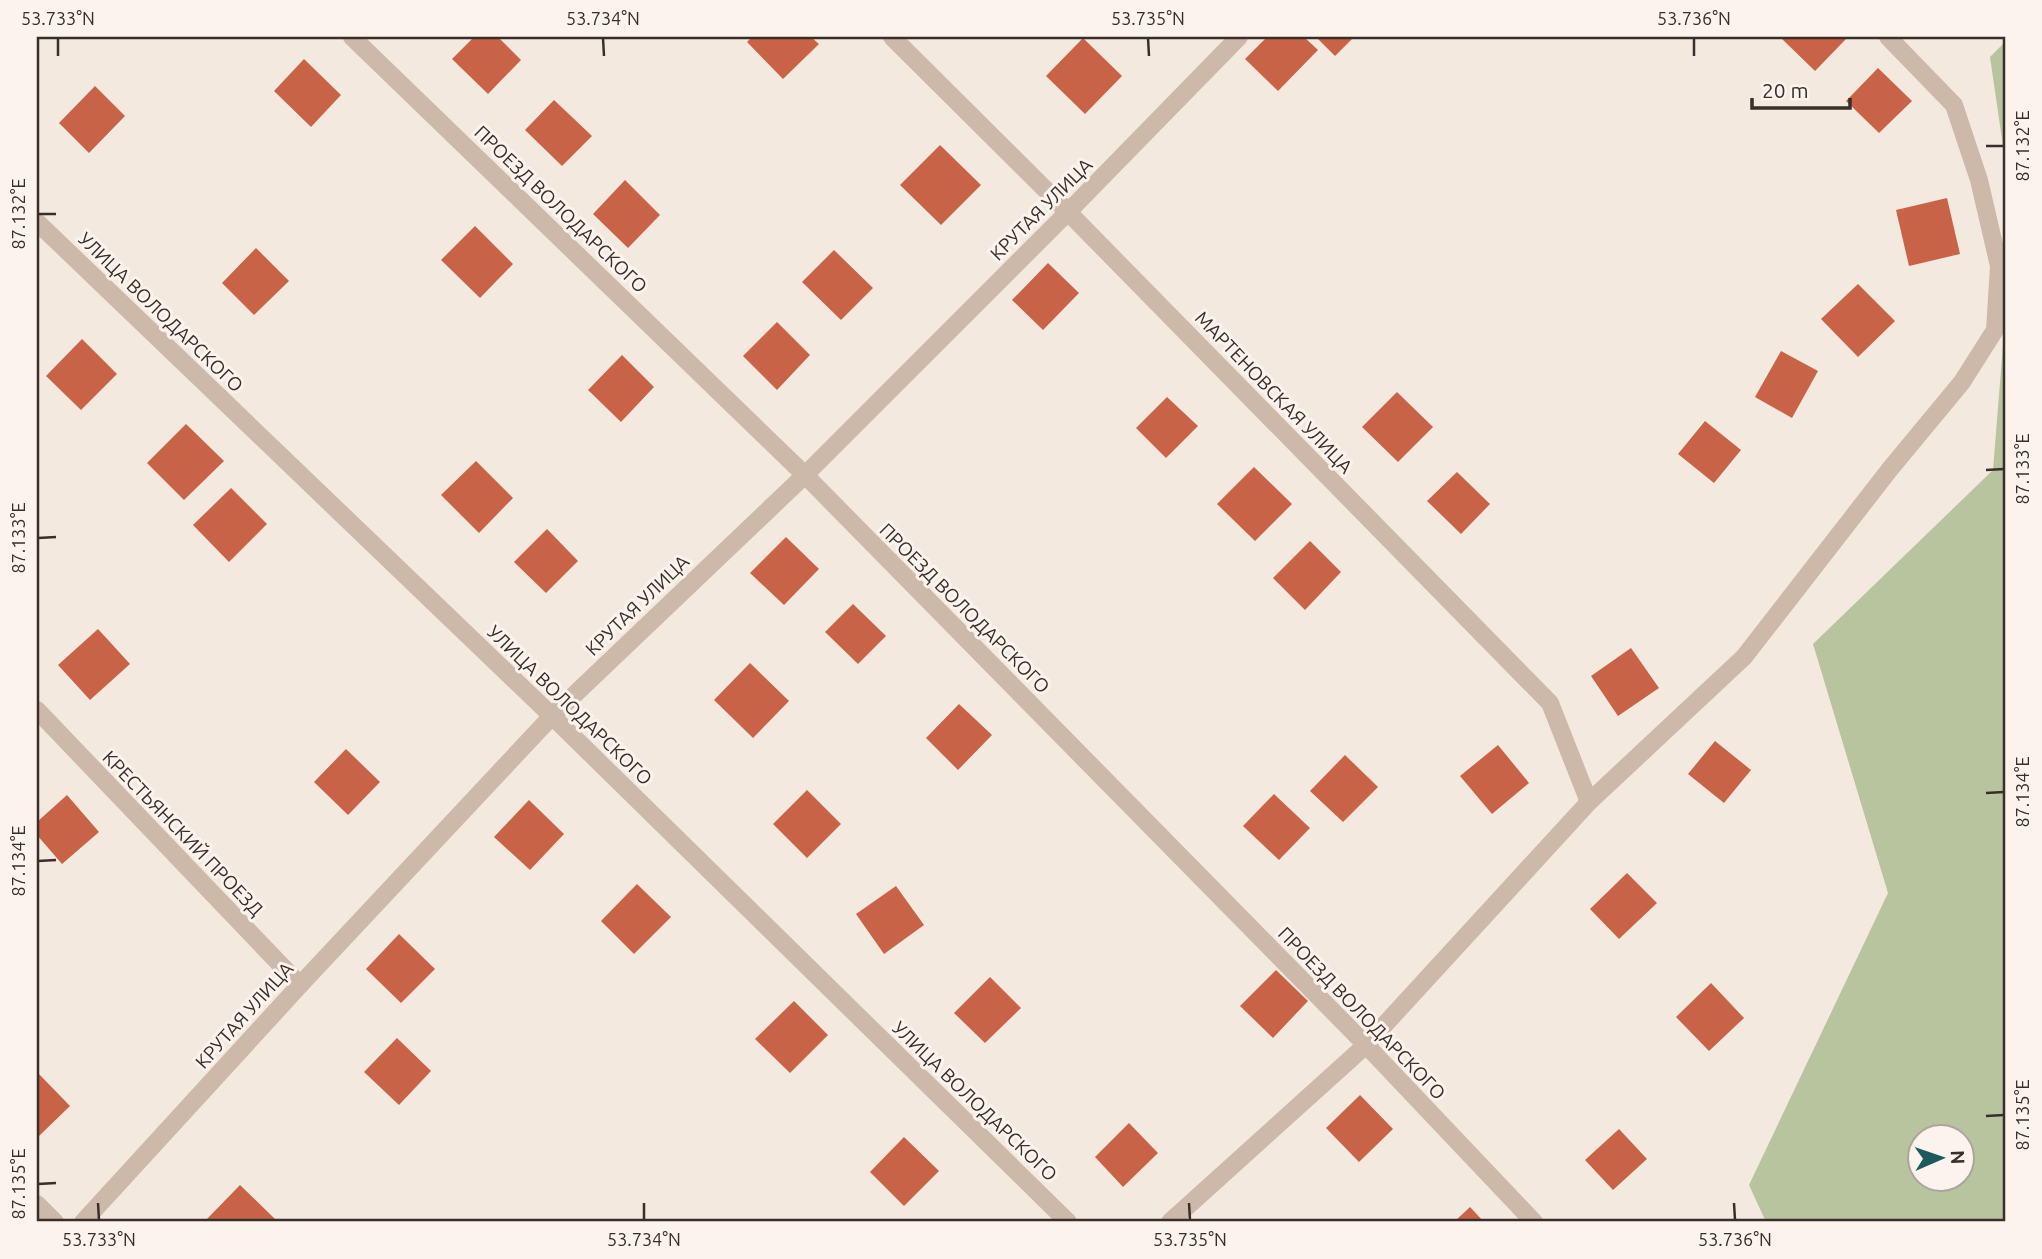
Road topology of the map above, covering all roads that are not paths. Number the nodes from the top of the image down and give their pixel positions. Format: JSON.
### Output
{"nodes":[{"id":1,"x":352,"y":37,"type":"edge"},
{"id":2,"x":892,"y":37,"type":"edge"},
{"id":3,"x":1239,"y":37,"type":"edge"},
{"id":4,"x":1888,"y":37,"type":"edge"},
{"id":5,"x":1068,"y":212,"type":"junction"},
{"id":6,"x":37,"y":222,"type":"edge"},
{"id":7,"x":805,"y":475,"type":"junction"},
{"id":8,"x":37,"y":710,"type":"edge"},
{"id":9,"x":552,"y":716,"type":"junction"},
{"id":10,"x":1589,"y":803,"type":"junction"},
{"id":11,"x":300,"y":985,"type":"junction"},
{"id":12,"x":1366,"y":1045,"type":"junction"},
{"id":13,"x":37,"y":1204,"type":"edge"},
{"id":14,"x":55,"y":1222,"type":"edge"},
{"id":15,"x":83,"y":1222,"type":"edge"},
{"id":16,"x":1068,"y":1222,"type":"edge"},
{"id":17,"x":1170,"y":1222,"type":"edge"},
{"id":18,"x":1534,"y":1222,"type":"edge"}],
"edges":[{"from":1,"to":7,"type":"street","name":"ПРОЕЗД ВОЛОДАРСКОГО"},
{"from":2,"to":5,"type":"street","name":"МАРТЕНОВСКАЯ УЛИЦА"},
{"from":3,"to":5,"type":"street","name":"КРУТАЯ УЛИЦА"},
{"from":4,"to":10,"type":"street"},
{"from":5,"to":7,"type":"street","name":"КРУТАЯ УЛИЦА"},
{"from":5,"to":10,"type":"street","name":"МАРТЕНОВСКАЯ УЛИЦА"},
{"from":6,"to":9,"type":"street","name":"УЛИЦА ВОЛОДАРСКОГО"},
{"from":7,"to":9,"type":"street","name":"КРУТАЯ УЛИЦА"},
{"from":7,"to":12,"type":"street","name":"ПРОЕЗД ВОЛОДАРСКОГО"},
{"from":8,"to":11,"type":"street","name":"КРЕСТЬЯНСКИЙ ПРОЕЗД"},
{"from":9,"to":11,"type":"street","name":"КРУТАЯ УЛИЦА"},
{"from":9,"to":16,"type":"street","name":"УЛИЦА ВОЛОДАРСКОГО"},
{"from":10,"to":12,"type":"street"},
{"from":11,"to":15,"type":"street","name":"КРУТАЯ УЛИЦА"},
{"from":12,"to":17,"type":"street"},
{"from":12,"to":18,"type":"street","name":"ПРОЕЗД ВОЛОДАРСКОГО"},
{"from":13,"to":14,"type":"street"}]}
